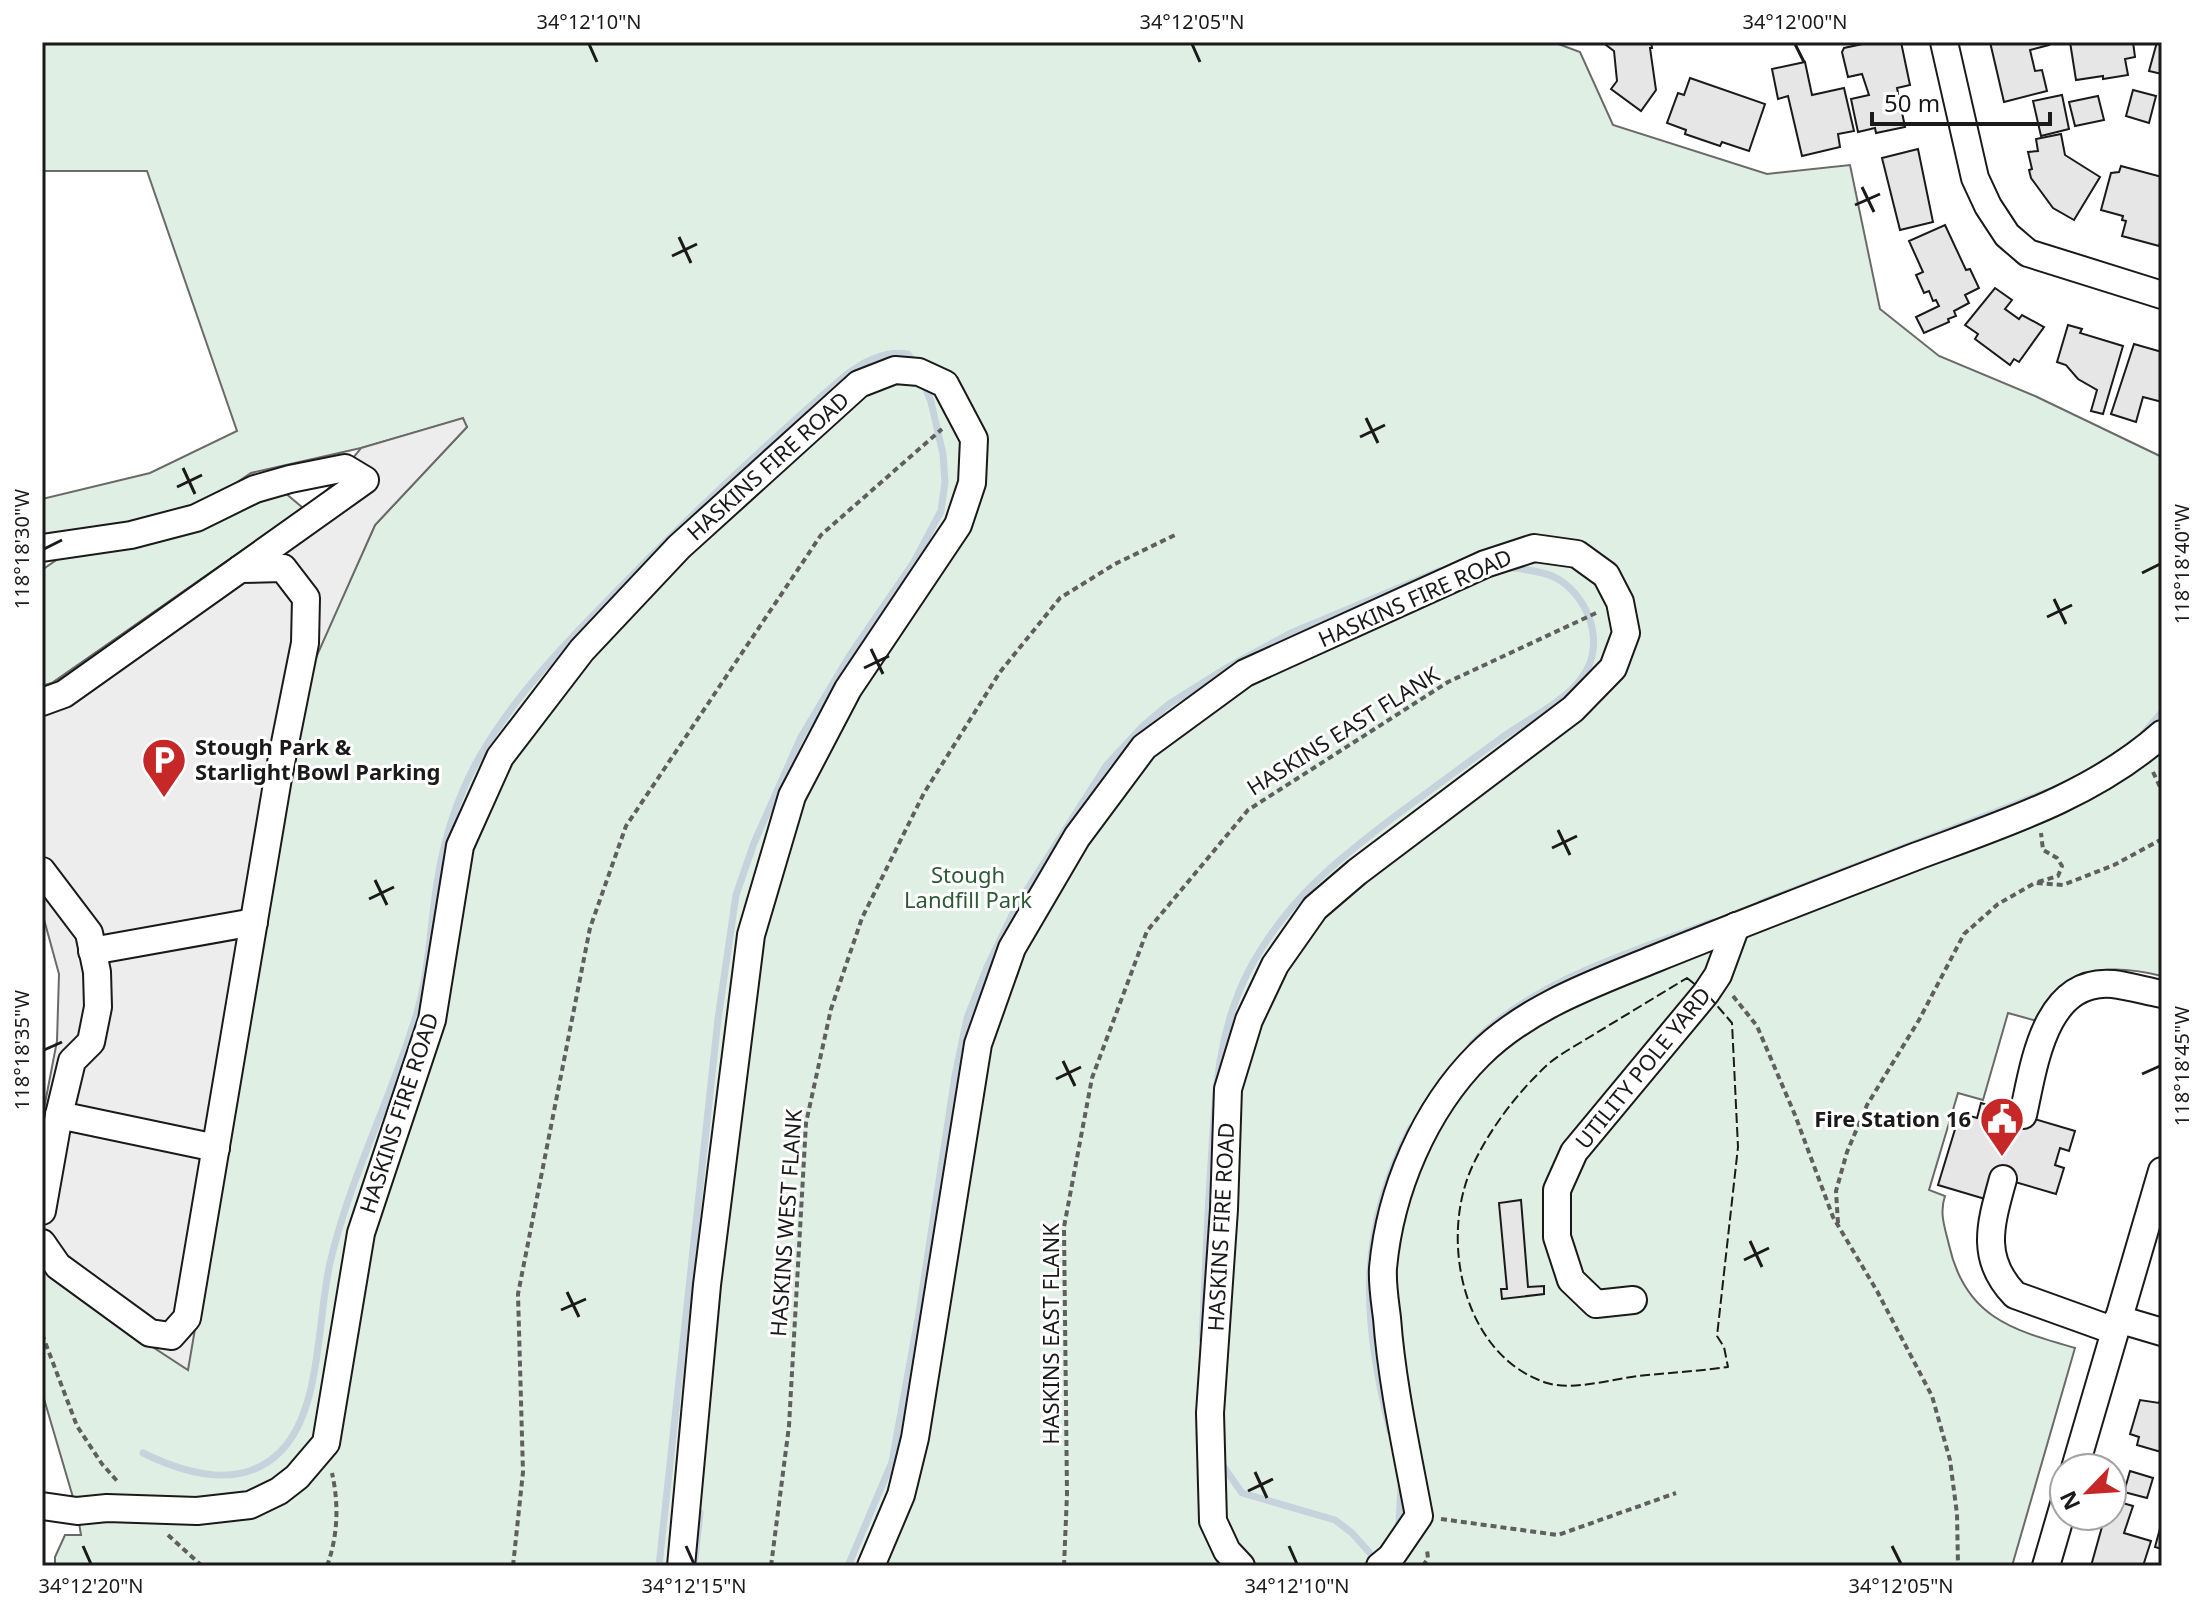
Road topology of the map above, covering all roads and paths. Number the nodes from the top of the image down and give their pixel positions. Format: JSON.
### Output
{"nodes":[{"id":1,"x":1944,"y":42,"type":"edge"},
{"id":2,"x":2162,"y":295,"type":"edge"},
{"id":3,"x":962,"y":412,"type":"junction"},
{"id":4,"x":1175,"y":535,"type":"dead end"},
{"id":5,"x":42,"y":548,"type":"edge"},
{"id":6,"x":240,"y":569,"type":"junction"},
{"id":7,"x":1620,"y":602,"type":"junction"},
{"id":8,"x":42,"y":702,"type":"edge"},
{"id":9,"x":2162,"y":734,"type":"edge"},
{"id":10,"x":2031,"y":813,"type":"junction"},
{"id":11,"x":2162,"y":839,"type":"edge"},
{"id":12,"x":42,"y":871,"type":"edge"},
{"id":13,"x":2035,"y":883,"type":"junction"},
{"id":14,"x":254,"y":922,"type":"junction"},
{"id":15,"x":1736,"y":926,"type":"junction"},
{"id":16,"x":92,"y":951,"type":"junction"},
{"id":17,"x":1718,"y":975,"type":"junction"},
{"id":18,"x":2162,"y":994,"type":"edge"},
{"id":19,"x":59,"y":1115,"type":"junction"},
{"id":20,"x":2023,"y":1115,"type":"dead end"},
{"id":21,"x":216,"y":1148,"type":"junction"},
{"id":22,"x":2162,"y":1171,"type":"edge"},
{"id":23,"x":2003,"y":1179,"type":"dead end"},
{"id":24,"x":42,"y":1211,"type":"edge"},
{"id":25,"x":1838,"y":1224,"type":"junction"},
{"id":26,"x":42,"y":1243,"type":"edge"},
{"id":27,"x":1633,"y":1300,"type":"dead end"},
{"id":28,"x":2117,"y":1325,"type":"junction"},
{"id":29,"x":2162,"y":1332,"type":"edge"},
{"id":30,"x":42,"y":1334,"type":"edge"},
{"id":31,"x":326,"y":1443,"type":"junction"},
{"id":32,"x":2080,"y":1452,"type":"edge"},
{"id":33,"x":1676,"y":1493,"type":"dead end"},
{"id":34,"x":42,"y":1506,"type":"edge"},
{"id":35,"x":142,"y":1510,"type":"junction"},
{"id":36,"x":1419,"y":1516,"type":"junction"},
{"id":37,"x":2056,"y":1532,"type":"edge"},
{"id":38,"x":202,"y":1566,"type":"edge"},
{"id":39,"x":327,"y":1566,"type":"edge"},
{"id":40,"x":513,"y":1566,"type":"edge"},
{"id":41,"x":681,"y":1566,"type":"edge"},
{"id":42,"x":771,"y":1566,"type":"edge"},
{"id":43,"x":871,"y":1566,"type":"edge"},
{"id":44,"x":1064,"y":1566,"type":"edge"},
{"id":45,"x":1241,"y":1566,"type":"edge"},
{"id":46,"x":1380,"y":1566,"type":"edge"},
{"id":47,"x":1958,"y":1566,"type":"edge"},
{"id":48,"x":2046,"y":1566,"type":"edge"}],
"edges":[{"from":1,"to":2,"type":"street"},
{"from":3,"to":31,"type":"street","name":"HASKINS FIRE ROAD"},
{"from":3,"to":40,"type":"path"},
{"from":3,"to":41,"type":"street","name":"HASKINS FIRE ROAD"},
{"from":4,"to":42,"type":"path","name":"HASKINS WEST FLANK"},
{"from":5,"to":6,"type":"street"},
{"from":6,"to":8,"type":"street"},
{"from":6,"to":14,"type":"street"},
{"from":7,"to":43,"type":"street","name":"HASKINS FIRE ROAD"},
{"from":7,"to":44,"type":"path","name":"HASKINS EAST FLANK"},
{"from":7,"to":45,"type":"street","name":"HASKINS FIRE ROAD"},
{"from":9,"to":10,"type":"street"},
{"from":10,"to":13,"type":"path"},
{"from":10,"to":15,"type":"street"},
{"from":11,"to":13,"type":"path"},
{"from":12,"to":16,"type":"street"},
{"from":13,"to":25,"type":"path"},
{"from":14,"to":16,"type":"street"},
{"from":14,"to":21,"type":"street"},
{"from":15,"to":17,"type":"street","name":"UTILITY POLE YARD"},
{"from":15,"to":36,"type":"street"},
{"from":16,"to":19,"type":"street"},
{"from":17,"to":25,"type":"path"},
{"from":17,"to":27,"type":"street","name":"UTILITY POLE YARD"},
{"from":18,"to":20,"type":"street"},
{"from":19,"to":21,"type":"street"},
{"from":19,"to":24,"type":"street"},
{"from":21,"to":26,"type":"street"},
{"from":22,"to":28,"type":"street"},
{"from":23,"to":28,"type":"street"},
{"from":25,"to":47,"type":"path"},
{"from":28,"to":29,"type":"street"},
{"from":28,"to":32,"type":"street"},
{"from":30,"to":35,"type":"path"},
{"from":31,"to":35,"type":"street"},
{"from":31,"to":39,"type":"path"},
{"from":33,"to":36,"type":"path"},
{"from":34,"to":35,"type":"street"},
{"from":35,"to":38,"type":"path"},
{"from":36,"to":46,"type":"street"},
{"from":37,"to":48,"type":"street"}]}
